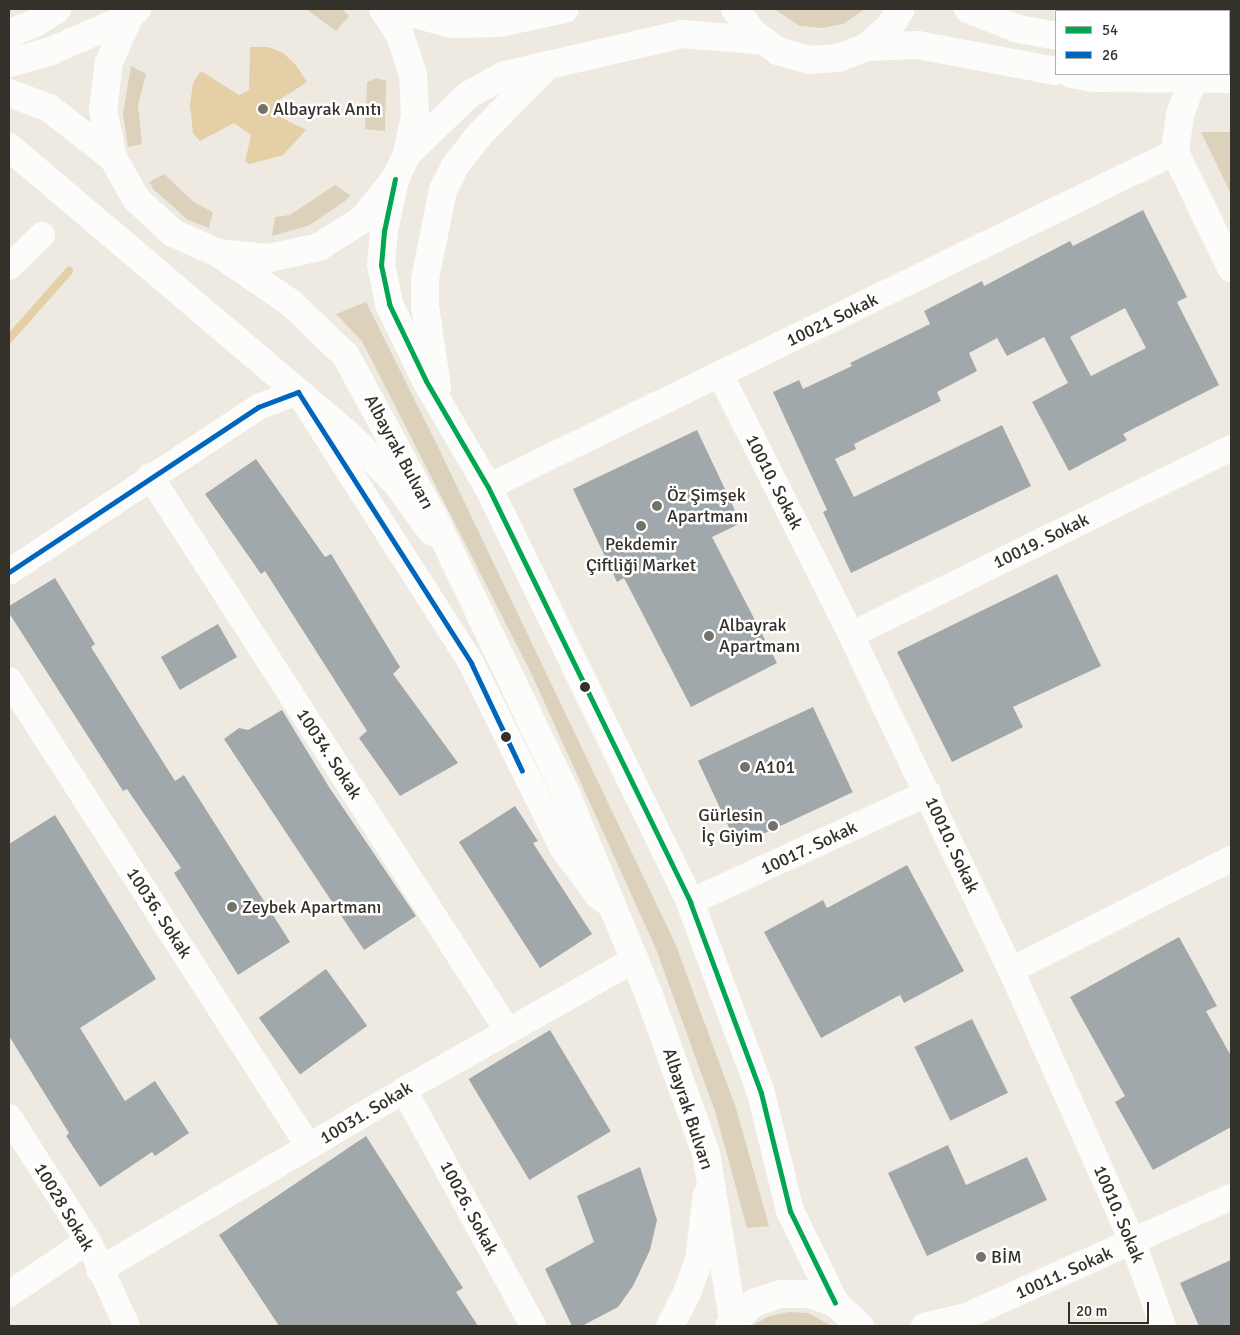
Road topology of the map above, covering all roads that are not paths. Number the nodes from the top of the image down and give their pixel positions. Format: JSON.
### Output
{"nodes":[{"id":1,"x":57,"y":9,"type":"edge"},
{"id":2,"x":383,"y":9,"type":"edge"},
{"id":3,"x":396,"y":9,"type":"edge"},
{"id":4,"x":520,"y":9,"type":"edge"},
{"id":5,"x":735,"y":9,"type":"edge"},
{"id":6,"x":901,"y":9,"type":"edge"},
{"id":7,"x":968,"y":9,"type":"edge"},
{"id":8,"x":134,"y":11,"type":"edge"},
{"id":9,"x":556,"y":12,"type":"edge"},
{"id":10,"x":9,"y":34,"type":"edge"},
{"id":11,"x":1055,"y":34,"type":"edge"},
{"id":12,"x":764,"y":41,"type":"junction"},
{"id":13,"x":866,"y":47,"type":"junction"},
{"id":14,"x":9,"y":63,"type":"edge"},
{"id":15,"x":549,"y":64,"type":"junction"},
{"id":16,"x":1055,"y":71,"type":"edge"},
{"id":17,"x":1077,"y":75,"type":"edge"},
{"id":18,"x":1193,"y":79,"type":"junction"},
{"id":19,"x":1231,"y":80,"type":"edge"},
{"id":20,"x":9,"y":93,"type":"edge"},
{"id":21,"x":9,"y":147,"type":"edge"},
{"id":22,"x":1175,"y":152,"type":"junction"},
{"id":23,"x":406,"y":154,"type":"junction"},
{"id":24,"x":113,"y":158,"type":"junction"},
{"id":25,"x":395,"y":179,"type":"junction"},
{"id":26,"x":42,"y":235,"type":"dead end"},
{"id":27,"x":218,"y":253,"type":"junction"},
{"id":28,"x":9,"y":267,"type":"edge"},
{"id":29,"x":1231,"y":268,"type":"edge"},
{"id":30,"x":720,"y":374,"type":"junction"},
{"id":31,"x":298,"y":392,"type":"junction"},
{"id":32,"x":440,"y":403,"type":"junction"},
{"id":33,"x":1231,"y":448,"type":"edge"},
{"id":34,"x":150,"y":476,"type":"junction"},
{"id":35,"x":488,"y":487,"type":"junction"},
{"id":36,"x":459,"y":569,"type":"junction"},
{"id":37,"x":9,"y":572,"type":"edge"},
{"id":38,"x":851,"y":634,"type":"junction"},
{"id":39,"x":470,"y":663,"type":"junction"},
{"id":40,"x":9,"y":680,"type":"edge"},
{"id":41,"x":520,"y":699,"type":"junction"},
{"id":42,"x":928,"y":793,"type":"junction"},
{"id":43,"x":1231,"y":859,"type":"edge"},
{"id":44,"x":690,"y":902,"type":"junction"},
{"id":45,"x":613,"y":907,"type":"junction"},
{"id":46,"x":636,"y":959,"type":"junction"},
{"id":47,"x":1011,"y":970,"type":"junction"},
{"id":48,"x":508,"y":1031,"type":"junction"},
{"id":49,"x":404,"y":1090,"type":"junction"},
{"id":50,"x":9,"y":1117,"type":"edge"},
{"id":51,"x":309,"y":1147,"type":"junction"},
{"id":52,"x":706,"y":1153,"type":"junction"},
{"id":53,"x":1231,"y":1197,"type":"edge"},
{"id":54,"x":88,"y":1241,"type":"junction"},
{"id":55,"x":1133,"y":1243,"type":"junction"},
{"id":56,"x":99,"y":1270,"type":"junction"},
{"id":57,"x":9,"y":1294,"type":"edge"},
{"id":58,"x":835,"y":1303,"type":"junction"},
{"id":59,"x":731,"y":1323,"type":"edge"},
{"id":60,"x":959,"y":1323,"type":"edge"},
{"id":61,"x":863,"y":1325,"type":"edge"},
{"id":62,"x":127,"y":1326,"type":"edge"},
{"id":63,"x":533,"y":1326,"type":"edge"},
{"id":64,"x":670,"y":1326,"type":"edge"},
{"id":65,"x":924,"y":1326,"type":"edge"},
{"id":66,"x":1162,"y":1326,"type":"edge"}],
"edges":[{"from":1,"to":10,"type":"main road"},
{"from":2,"to":23,"type":"main road"},
{"from":3,"to":9,"type":"main road"},
{"from":4,"to":9,"type":"main road"},
{"from":5,"to":12,"type":"main road"},
{"from":6,"to":13,"type":"main road"},
{"from":7,"to":11,"type":"main road"},
{"from":8,"to":14,"type":"main road"},
{"from":8,"to":24,"type":"main road"},
{"from":12,"to":13,"type":"main road"},
{"from":12,"to":15,"type":"main road"},
{"from":13,"to":16,"type":"main road"},
{"from":15,"to":23,"type":"main road"},
{"from":15,"to":32,"type":"main road"},
{"from":17,"to":18,"type":"main road"},
{"from":18,"to":19,"type":"main road"},
{"from":18,"to":22,"type":"main road"},
{"from":20,"to":24,"type":"main road"},
{"from":21,"to":31,"type":"main road"},
{"from":22,"to":29,"type":"main road"},
{"from":22,"to":30,"type":"street","name":"10021 Sokak"},
{"from":23,"to":25,"type":"main road"},
{"from":24,"to":27,"type":"main road"},
{"from":25,"to":27,"type":"main road"},
{"from":25,"to":32,"type":"main road"},
{"from":26,"to":28,"type":"street"},
{"from":27,"to":36,"type":"main road","name":"Albayrak Bulvarı"},
{"from":30,"to":35,"type":"street","name":"10021 Sokak"},
{"from":30,"to":38,"type":"street","name":"10010. Sokak"},
{"from":31,"to":34,"type":"street"},
{"from":31,"to":36,"type":"main road"},
{"from":31,"to":39,"type":"street","name":"Albayrak Bulvarı"},
{"from":32,"to":35,"type":"main road"},
{"from":33,"to":38,"type":"street","name":"10019. Sokak"},
{"from":34,"to":37,"type":"street"},
{"from":34,"to":48,"type":"street","name":"10034. Sokak"},
{"from":35,"to":44,"type":"main road"},
{"from":36,"to":41,"type":"main road","name":"Albayrak Bulvarı"},
{"from":38,"to":42,"type":"street","name":"10010. Sokak"},
{"from":39,"to":41,"type":"street","name":"Albayrak Bulvarı"},
{"from":39,"to":45,"type":"street","name":"Albayrak Bulvarı"},
{"from":40,"to":51,"type":"street","name":"10036. Sokak"},
{"from":41,"to":45,"type":"main road","name":"Albayrak Bulvarı"},
{"from":42,"to":44,"type":"street","name":"10017. Sokak"},
{"from":42,"to":47,"type":"street","name":"10010. Sokak"},
{"from":43,"to":47,"type":"street"},
{"from":44,"to":58,"type":"main road"},
{"from":45,"to":46,"type":"main road","name":"Albayrak Bulvarı"},
{"from":46,"to":48,"type":"street","name":"10031. Sokak"},
{"from":46,"to":52,"type":"main road","name":"Albayrak Bulvarı"},
{"from":47,"to":55,"type":"street","name":"10010. Sokak"},
{"from":48,"to":49,"type":"street","name":"10031. Sokak"},
{"from":49,"to":51,"type":"street","name":"10031. Sokak"},
{"from":49,"to":63,"type":"street","name":"10026. Sokak"},
{"from":50,"to":54,"type":"street","name":"10028 Sokak"},
{"from":51,"to":56,"type":"street","name":"10031. Sokak"},
{"from":52,"to":59,"type":"main road","name":"Albayrak Bulvarı"},
{"from":52,"to":64,"type":"main road"},
{"from":53,"to":55,"type":"street","name":"10011. Sokak"},
{"from":54,"to":56,"type":"street","name":"10028 Sokak"},
{"from":54,"to":57,"type":"street"},
{"from":55,"to":60,"type":"street","name":"10011. Sokak"},
{"from":55,"to":66,"type":"street","name":"10010. Sokak"},
{"from":56,"to":62,"type":"street","name":"10028 Sokak"},
{"from":58,"to":59,"type":"main road"},
{"from":58,"to":61,"type":"main road"},
{"from":60,"to":65,"type":"street","name":"10011. Sokak"}]}
